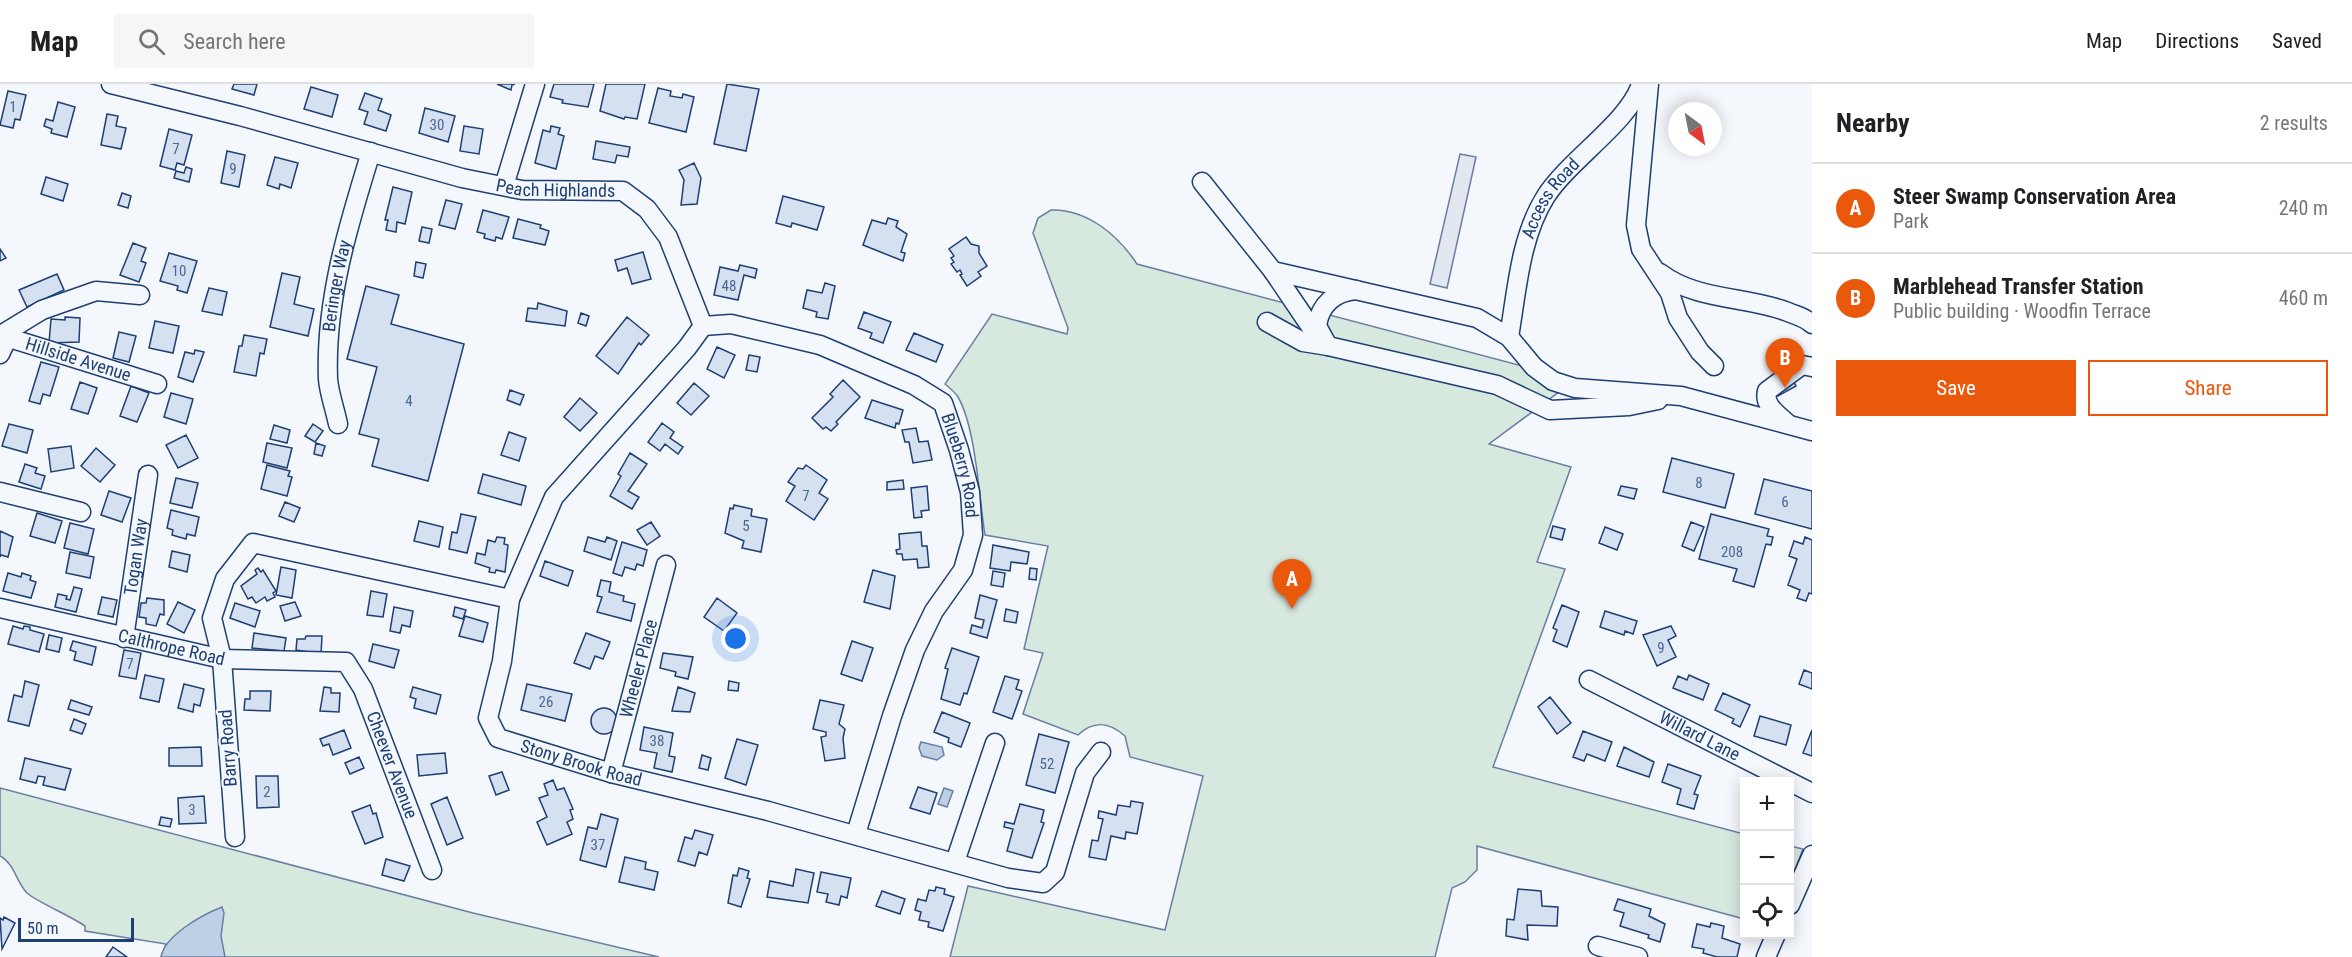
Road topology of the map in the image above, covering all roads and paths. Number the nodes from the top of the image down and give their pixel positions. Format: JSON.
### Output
{"nodes":[{"id":1,"x":111,"y":84,"type":"edge"},
{"id":2,"x":535,"y":84,"type":"edge"},
{"id":3,"x":1641,"y":84,"type":"edge"},
{"id":4,"x":1649,"y":84,"type":"edge"},
{"id":5,"x":371,"y":152,"type":"junction"},
{"id":6,"x":1202,"y":182,"type":"dead end"},
{"id":7,"x":504,"y":186,"type":"junction"},
{"id":8,"x":1654,"y":268,"type":"junction"},
{"id":9,"x":1273,"y":271,"type":"junction"},
{"id":10,"x":1357,"y":290,"type":"junction"},
{"id":11,"x":140,"y":295,"type":"dead end"},
{"id":12,"x":1267,"y":322,"type":"dead end"},
{"id":13,"x":1812,"y":324,"type":"edge"},
{"id":14,"x":703,"y":326,"type":"junction"},
{"id":15,"x":3,"y":336,"type":"edge"},
{"id":16,"x":1509,"y":338,"type":"junction"},
{"id":17,"x":1329,"y":346,"type":"junction"},
{"id":18,"x":0,"y":354,"type":"edge"},
{"id":19,"x":1714,"y":366,"type":"dead end"},
{"id":20,"x":1812,"y":367,"type":"edge"},
{"id":21,"x":157,"y":384,"type":"dead end"},
{"id":22,"x":1767,"y":391,"type":"junction"},
{"id":23,"x":1680,"y":396,"type":"junction"},
{"id":24,"x":1735,"y":411,"type":"junction"},
{"id":25,"x":338,"y":424,"type":"dead end"},
{"id":26,"x":1789,"y":425,"type":"junction"},
{"id":27,"x":1812,"y":431,"type":"edge"},
{"id":28,"x":148,"y":475,"type":"dead end"},
{"id":29,"x":0,"y":492,"type":"edge"},
{"id":30,"x":81,"y":512,"type":"dead end"},
{"id":31,"x":666,"y":565,"type":"dead end"},
{"id":32,"x":510,"y":599,"type":"junction"},
{"id":33,"x":0,"y":608,"type":"edge"},
{"id":34,"x":124,"y":638,"type":"junction"},
{"id":35,"x":222,"y":660,"type":"junction"},
{"id":36,"x":345,"y":662,"type":"joint"},
{"id":37,"x":1589,"y":680,"type":"dead end"},
{"id":38,"x":995,"y":742,"type":"dead end"},
{"id":39,"x":1101,"y":752,"type":"dead end"},
{"id":40,"x":610,"y":773,"type":"junction"},
{"id":41,"x":1812,"y":793,"type":"edge"},
{"id":42,"x":856,"y":834,"type":"junction"},
{"id":43,"x":235,"y":837,"type":"dead end"},
{"id":44,"x":1812,"y":855,"type":"edge"},
{"id":45,"x":955,"y":862,"type":"junction"},
{"id":46,"x":432,"y":870,"type":"dead end"},
{"id":47,"x":1794,"y":896,"type":"edge"},
{"id":48,"x":1774,"y":939,"type":"edge"},
{"id":49,"x":1598,"y":946,"type":"dead end"},
{"id":50,"x":1638,"y":957,"type":"edge"},
{"id":51,"x":1766,"y":957,"type":"edge"}],
"edges":[{"from":1,"to":5,"type":"street","name":"Peach Highlands"},
{"from":2,"to":7,"type":"street"},
{"from":3,"to":16,"type":"street","name":"Access Road"},
{"from":4,"to":8,"type":"street"},
{"from":5,"to":7,"type":"street","name":"Peach Highlands"},
{"from":5,"to":25,"type":"street","name":"Beringer Way"},
{"from":6,"to":9,"type":"street"},
{"from":7,"to":14,"type":"street","name":"Peach Highlands"},
{"from":8,"to":13,"type":"street"},
{"from":8,"to":19,"type":"street"},
{"from":9,"to":10,"type":"street"},
{"from":9,"to":17,"type":"street"},
{"from":10,"to":16,"type":"street"},
{"from":10,"to":17,"type":"street"},
{"from":11,"to":15,"type":"street"},
{"from":12,"to":17,"type":"street"},
{"from":14,"to":32,"type":"street"},
{"from":14,"to":42,"type":"street","name":"Blueberry Road"},
{"from":15,"to":18,"type":"street"},
{"from":15,"to":21,"type":"street","name":"Hillside Avenue"},
{"from":16,"to":23,"type":"street"},
{"from":17,"to":23,"type":"street"},
{"from":20,"to":22,"type":"street"},
{"from":22,"to":24,"type":"street"},
{"from":22,"to":26,"type":"street"},
{"from":23,"to":24,"type":"street"},
{"from":24,"to":26,"type":"street"},
{"from":26,"to":27,"type":"street"},
{"from":28,"to":34,"type":"street","name":"Togan Way"},
{"from":29,"to":30,"type":"street"},
{"from":31,"to":40,"type":"street","name":"Wheeler Place"},
{"from":32,"to":35,"type":"street"},
{"from":32,"to":40,"type":"street","name":"Stony Brook Road"},
{"from":33,"to":34,"type":"street","name":"Calthrope Road"},
{"from":34,"to":35,"type":"street","name":"Calthrope Road"},
{"from":35,"to":36,"type":"street","name":"Calthrope Road"},
{"from":35,"to":43,"type":"street","name":"Barry Road"},
{"from":36,"to":46,"type":"street","name":"Cheever Avenue"},
{"from":37,"to":41,"type":"street","name":"Willard Lane"},
{"from":38,"to":45,"type":"street"},
{"from":39,"to":45,"type":"street","name":"Stony Brook Road"},
{"from":40,"to":42,"type":"street","name":"Stony Brook Road"},
{"from":42,"to":45,"type":"street","name":"Stony Brook Road"},
{"from":44,"to":47,"type":"street"},
{"from":48,"to":51,"type":"street"},
{"from":49,"to":50,"type":"street"}]}
